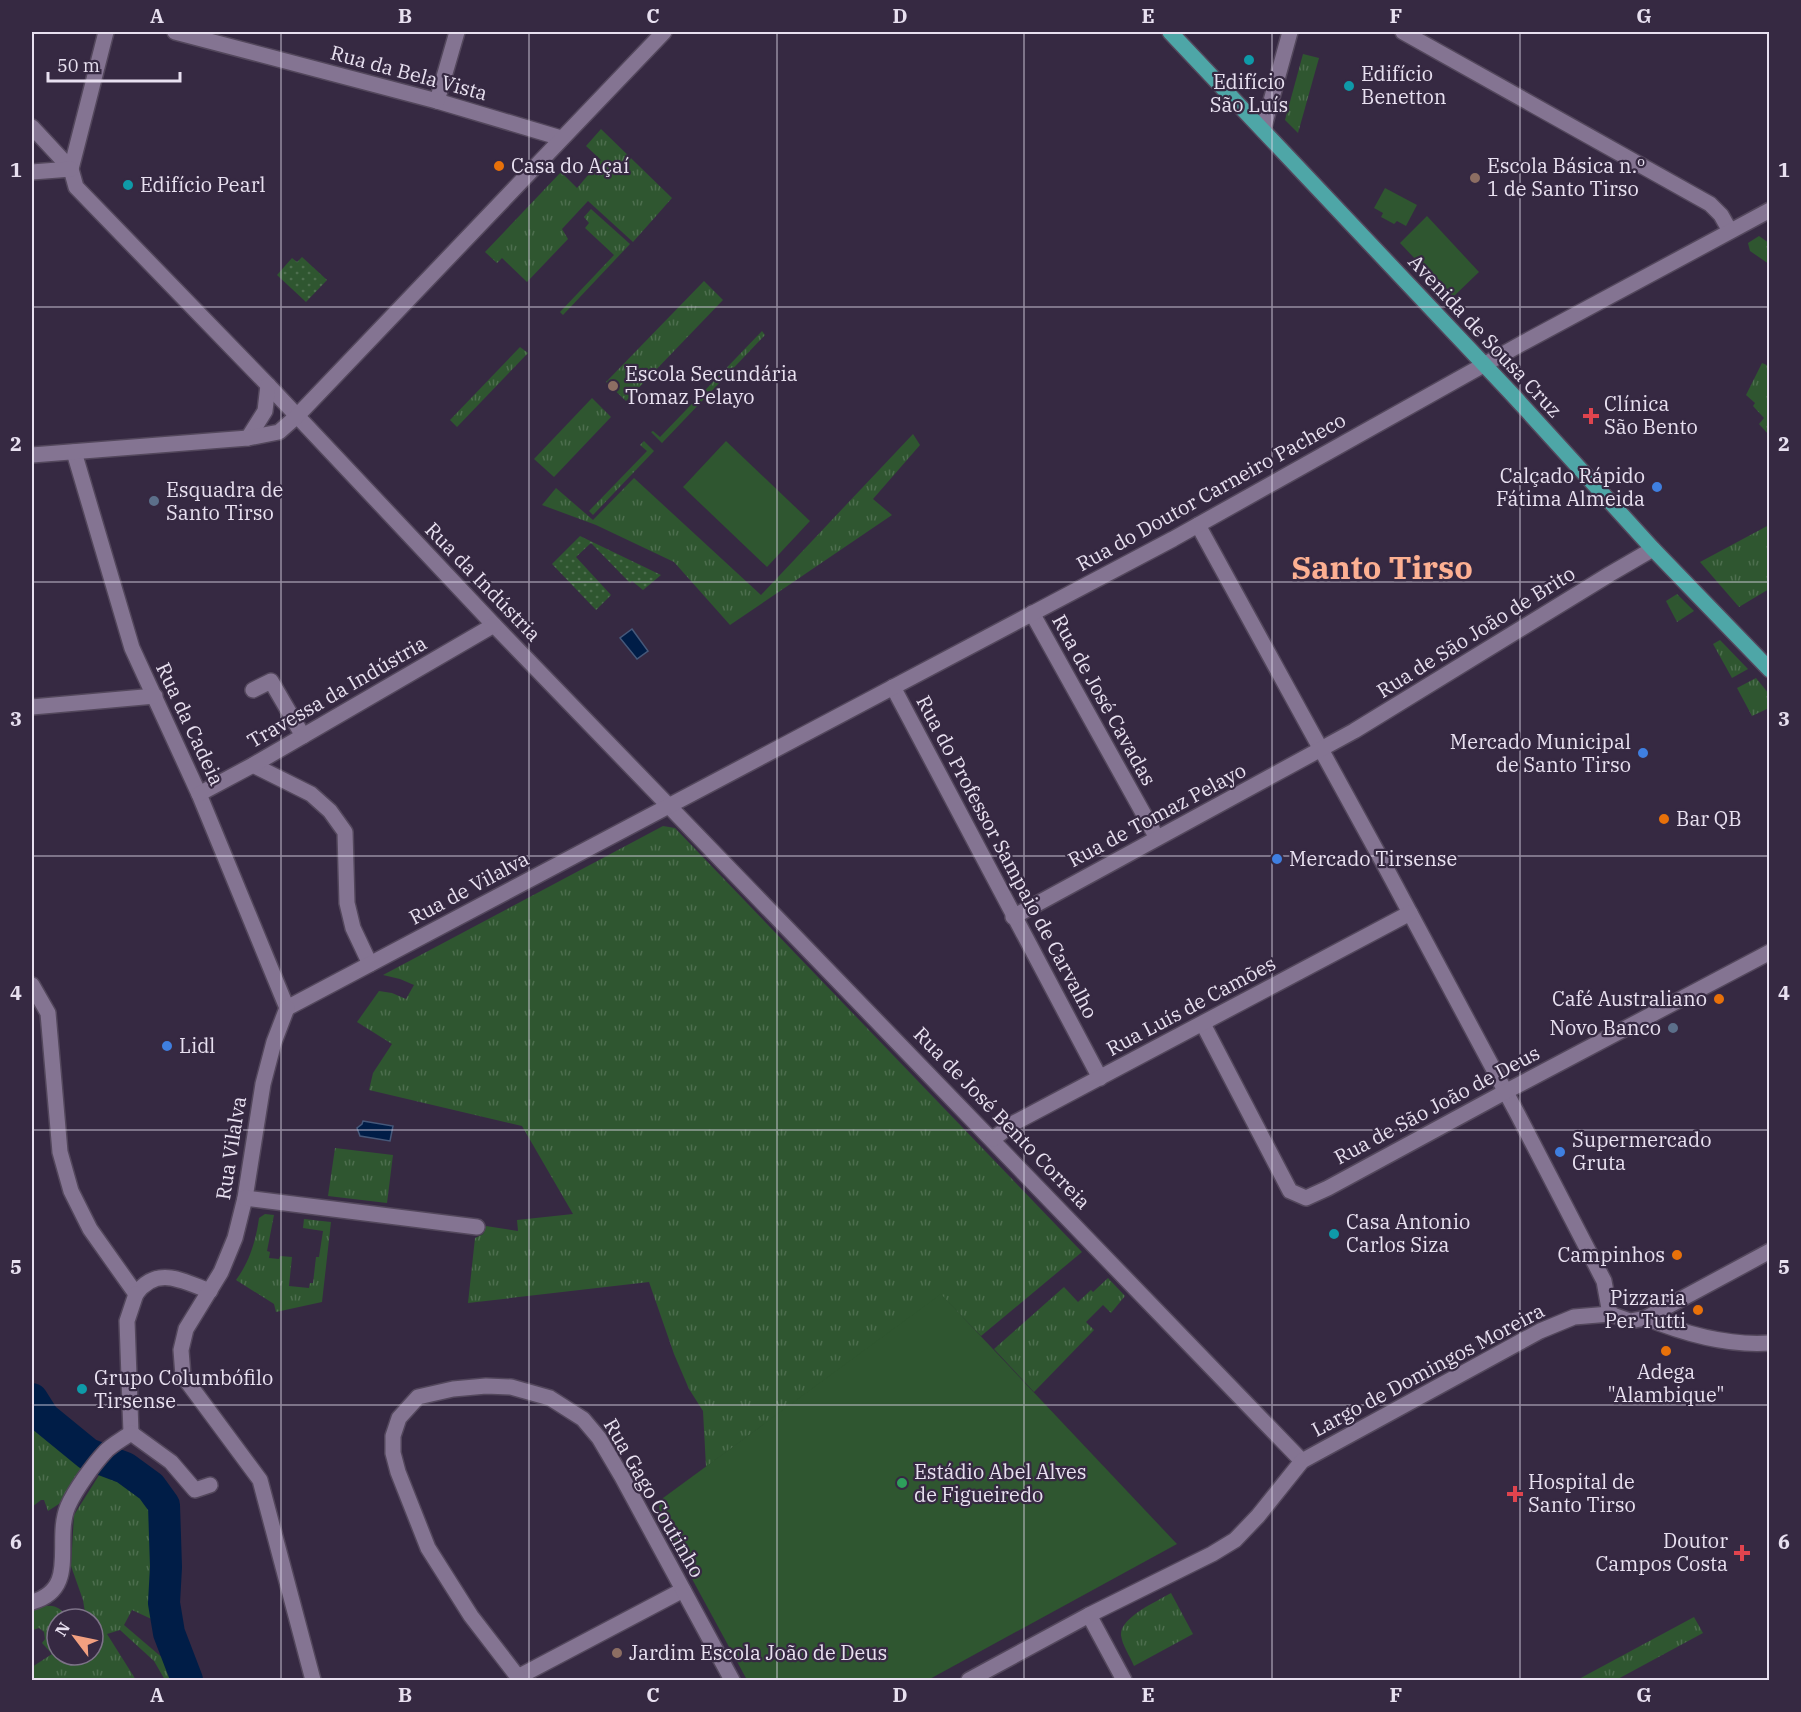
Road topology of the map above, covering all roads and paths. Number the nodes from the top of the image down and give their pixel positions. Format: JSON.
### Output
{"nodes":[{"id":1,"x":106,"y":32,"type":"edge"},
{"id":2,"x":175,"y":32,"type":"edge"},
{"id":3,"x":457,"y":32,"type":"edge"},
{"id":4,"x":664,"y":32,"type":"edge"},
{"id":5,"x":1170,"y":32,"type":"edge"},
{"id":6,"x":1290,"y":32,"type":"edge"},
{"id":7,"x":1403,"y":32,"type":"edge"},
{"id":8,"x":437,"y":102,"type":"junction"},
{"id":9,"x":32,"y":127,"type":"edge"},
{"id":10,"x":1263,"y":130,"type":"junction"},
{"id":11,"x":561,"y":138,"type":"junction"},
{"id":12,"x":71,"y":169,"type":"junction"},
{"id":13,"x":32,"y":172,"type":"edge"},
{"id":14,"x":1770,"y":210,"type":"edge"},
{"id":15,"x":1730,"y":231,"type":"junction"},
{"id":16,"x":1484,"y":365,"type":"junction"},
{"id":17,"x":268,"y":385,"type":"junction"},
{"id":18,"x":297,"y":416,"type":"junction"},
{"id":19,"x":248,"y":438,"type":"junction"},
{"id":20,"x":74,"y":452,"type":"junction"},
{"id":21,"x":32,"y":455,"type":"edge"},
{"id":22,"x":1198,"y":525,"type":"junction"},
{"id":23,"x":1653,"y":549,"type":"junction"},
{"id":24,"x":1032,"y":613,"type":"junction"},
{"id":25,"x":494,"y":625,"type":"junction"},
{"id":26,"x":1770,"y":670,"type":"edge"},
{"id":27,"x":893,"y":687,"type":"junction"},
{"id":28,"x":253,"y":690,"type":"dead end"},
{"id":29,"x":155,"y":696,"type":"junction"},
{"id":30,"x":32,"y":707,"type":"edge"},
{"id":31,"x":303,"y":736,"type":"junction"},
{"id":32,"x":1320,"y":750,"type":"junction"},
{"id":33,"x":253,"y":765,"type":"junction"},
{"id":34,"x":199,"y":794,"type":"junction"},
{"id":35,"x":670,"y":806,"type":"junction"},
{"id":36,"x":1157,"y":838,"type":"junction"},
{"id":37,"x":1410,"y":913,"type":"junction"},
{"id":38,"x":1013,"y":917,"type":"junction"},
{"id":39,"x":1770,"y":952,"type":"edge"},
{"id":40,"x":370,"y":964,"type":"junction"},
{"id":41,"x":32,"y":985,"type":"edge"},
{"id":42,"x":287,"y":1008,"type":"junction"},
{"id":43,"x":1203,"y":1024,"type":"junction"},
{"id":44,"x":1100,"y":1078,"type":"junction"},
{"id":45,"x":1505,"y":1092,"type":"junction"},
{"id":46,"x":993,"y":1139,"type":"junction"},
{"id":47,"x":245,"y":1198,"type":"junction"},
{"id":48,"x":477,"y":1227,"type":"dead end"},
{"id":49,"x":1770,"y":1251,"type":"edge"},
{"id":50,"x":210,"y":1291,"type":"junction"},
{"id":51,"x":136,"y":1294,"type":"junction"},
{"id":52,"x":1610,"y":1314,"type":"junction"},
{"id":53,"x":1646,"y":1318,"type":"junction"},
{"id":54,"x":1770,"y":1343,"type":"edge"},
{"id":55,"x":131,"y":1433,"type":"junction"},
{"id":56,"x":1302,"y":1461,"type":"junction"},
{"id":57,"x":210,"y":1485,"type":"dead end"},
{"id":58,"x":683,"y":1590,"type":"junction"},
{"id":59,"x":32,"y":1602,"type":"edge"},
{"id":60,"x":1089,"y":1615,"type":"junction"},
{"id":61,"x":519,"y":1679,"type":"edge"},
{"id":62,"x":313,"y":1680,"type":"edge"},
{"id":63,"x":732,"y":1680,"type":"edge"},
{"id":64,"x":969,"y":1680,"type":"edge"},
{"id":65,"x":1124,"y":1680,"type":"edge"}],
"edges":[{"from":1,"to":12,"type":"street"},
{"from":2,"to":8,"type":"street","name":"Rua da Bela Vista"},
{"from":3,"to":8,"type":"street"},
{"from":4,"to":11,"type":"street"},
{"from":5,"to":10,"type":"main road","name":"Avenida de Sousa Cruz"},
{"from":6,"to":10,"type":"street"},
{"from":7,"to":15,"type":"street"},
{"from":8,"to":11,"type":"street","name":"Rua da Bela Vista"},
{"from":9,"to":12,"type":"street","name":"Rua da Indústria"},
{"from":10,"to":16,"type":"main road","name":"Avenida de Sousa Cruz"},
{"from":11,"to":18,"type":"street"},
{"from":12,"to":13,"type":"street"},
{"from":12,"to":17,"type":"street","name":"Rua da Indústria"},
{"from":14,"to":15,"type":"street","name":"Rua do Doutor Carneiro Pacheco"},
{"from":15,"to":16,"type":"street","name":"Rua do Doutor Carneiro Pacheco"},
{"from":16,"to":22,"type":"street","name":"Rua do Doutor Carneiro Pacheco"},
{"from":16,"to":23,"type":"main road","name":"Avenida de Sousa Cruz"},
{"from":17,"to":18,"type":"street","name":"Rua da Indústria"},
{"from":17,"to":19,"type":"street"},
{"from":18,"to":19,"type":"street"},
{"from":18,"to":25,"type":"street","name":"Rua da Indústria"},
{"from":19,"to":20,"type":"street"},
{"from":20,"to":21,"type":"street"},
{"from":20,"to":29,"type":"street","name":"Rua da Cadeia"},
{"from":22,"to":24,"type":"street","name":"Rua do Doutor Carneiro Pacheco"},
{"from":22,"to":32,"type":"street"},
{"from":23,"to":26,"type":"main road","name":"Avenida de Sousa Cruz"},
{"from":23,"to":32,"type":"street","name":"Rua de São João de Brito"},
{"from":24,"to":27,"type":"street","name":"Rua do Doutor Carneiro Pacheco"},
{"from":24,"to":36,"type":"street","name":"Rua de José Cavadas"},
{"from":25,"to":31,"type":"street","name":"Travessa da Indústria"},
{"from":25,"to":35,"type":"street","name":"Rua da Indústria"},
{"from":27,"to":35,"type":"street","name":"Rua do Doutor Carneiro Pacheco"},
{"from":27,"to":38,"type":"street","name":"Rua do Professor Sampaio de Carvalho"},
{"from":28,"to":31,"type":"street"},
{"from":29,"to":30,"type":"street"},
{"from":29,"to":34,"type":"street","name":"Rua da Cadeia"},
{"from":31,"to":33,"type":"street","name":"Travessa da Indústria"},
{"from":32,"to":36,"type":"street","name":"Rua de Tomaz Pelayo"},
{"from":32,"to":37,"type":"street"},
{"from":33,"to":34,"type":"street","name":"Travessa da Indústria"},
{"from":33,"to":40,"type":"street"},
{"from":34,"to":42,"type":"street","name":"Rua da Cadeia"},
{"from":35,"to":40,"type":"street","name":"Rua de Vilalva"},
{"from":35,"to":46,"type":"street","name":"Rua de José Bento Correia"},
{"from":36,"to":38,"type":"street","name":"Rua de Tomaz Pelayo"},
{"from":37,"to":43,"type":"street","name":"Rua Luís de Camões"},
{"from":37,"to":45,"type":"street"},
{"from":38,"to":44,"type":"street","name":"Rua do Professor Sampaio de Carvalho"},
{"from":39,"to":45,"type":"street","name":"Rua de São João de Deus"},
{"from":40,"to":42,"type":"street","name":"Rua de Vilalva"},
{"from":41,"to":51,"type":"street"},
{"from":42,"to":47,"type":"street","name":"Rua Vilalva"},
{"from":43,"to":44,"type":"street","name":"Rua Luís de Camões"},
{"from":43,"to":45,"type":"street","name":"Rua de São João de Deus"},
{"from":44,"to":46,"type":"street","name":"Rua Luís de Camões"},
{"from":45,"to":52,"type":"street"},
{"from":46,"to":56,"type":"street","name":"Rua de José Bento Correia"},
{"from":47,"to":48,"type":"street"},
{"from":47,"to":50,"type":"street","name":"Rua Vilalva"},
{"from":49,"to":53,"type":"street"},
{"from":50,"to":51,"type":"street"},
{"from":50,"to":62,"type":"street","name":"Rua Vilalva"},
{"from":51,"to":55,"type":"street"},
{"from":52,"to":53,"type":"street","name":"Largo de Domingos Moreira"},
{"from":52,"to":56,"type":"street","name":"Largo de Domingos Moreira"},
{"from":53,"to":54,"type":"street"},
{"from":55,"to":57,"type":"street"},
{"from":55,"to":59,"type":"street"},
{"from":56,"to":60,"type":"street"},
{"from":58,"to":61,"type":"street"},
{"from":58,"to":61,"type":"street","name":"Rua Gago Coutinho"},
{"from":58,"to":63,"type":"street","name":"Rua Gago Coutinho"},
{"from":60,"to":64,"type":"street"},
{"from":60,"to":65,"type":"street"}]}
